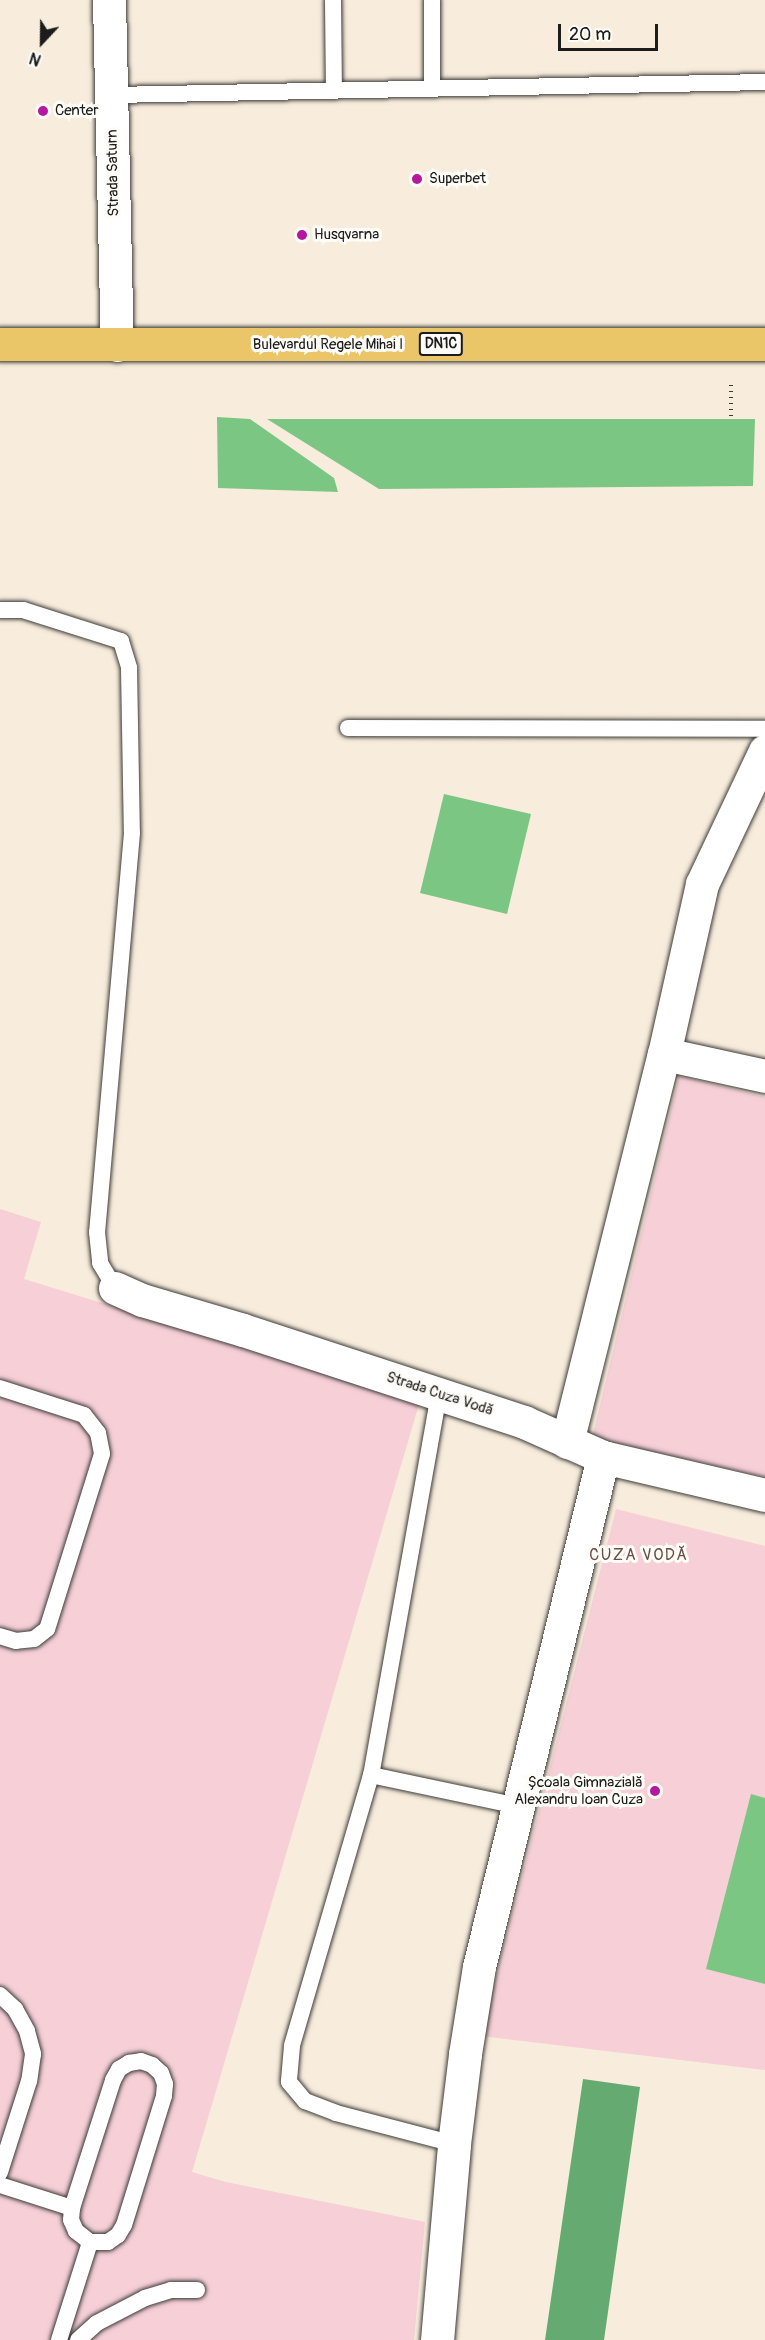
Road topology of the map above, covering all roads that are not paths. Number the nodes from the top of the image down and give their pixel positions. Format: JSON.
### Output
{"nodes":[{"id":1,"x":110,"y":0,"type":"edge"},
{"id":2,"x":333,"y":0,"type":"edge"},
{"id":3,"x":432,"y":0,"type":"edge"},
{"id":4,"x":765,"y":82,"type":"edge"},
{"id":5,"x":432,"y":89,"type":"junction"},
{"id":6,"x":334,"y":91,"type":"junction"},
{"id":7,"x":112,"y":95,"type":"junction"},
{"id":8,"x":0,"y":344,"type":"edge"},
{"id":9,"x":765,"y":344,"type":"edge"},
{"id":10,"x":117,"y":345,"type":"junction"},
{"id":11,"x":0,"y":610,"type":"edge"},
{"id":12,"x":348,"y":728,"type":"dead end"},
{"id":13,"x":765,"y":729,"type":"edge"},
{"id":14,"x":765,"y":751,"type":"edge"},
{"id":15,"x":664,"y":1054,"type":"junction"},
{"id":16,"x":765,"y":1076,"type":"edge"},
{"id":17,"x":115,"y":1288,"type":"joint"},
{"id":18,"x":0,"y":1388,"type":"edge"},
{"id":19,"x":439,"y":1394,"type":"junction"},
{"id":20,"x":567,"y":1442,"type":"junction"},
{"id":21,"x":603,"y":1457,"type":"junction"},
{"id":22,"x":765,"y":1495,"type":"edge"},
{"id":23,"x":0,"y":1636,"type":"edge"},
{"id":24,"x":371,"y":1775,"type":"junction"},
{"id":25,"x":518,"y":1806,"type":"junction"},
{"id":26,"x":0,"y":1995,"type":"edge"},
{"id":27,"x":454,"y":2144,"type":"junction"},
{"id":28,"x":0,"y":2172,"type":"edge"},
{"id":29,"x":0,"y":2185,"type":"edge"},
{"id":30,"x":72,"y":2208,"type":"junction"},
{"id":31,"x":90,"y":2242,"type":"junction"},
{"id":32,"x":197,"y":2290,"type":"dead end"},
{"id":33,"x":59,"y":2340,"type":"edge"},
{"id":34,"x":78,"y":2340,"type":"edge"},
{"id":35,"x":437,"y":2340,"type":"edge"}],
"edges":[{"from":1,"to":7,"type":"street","name":"Strada Saturn"},
{"from":2,"to":6,"type":"lane"},
{"from":3,"to":5,"type":"lane"},
{"from":4,"to":5,"type":"lane"},
{"from":5,"to":6,"type":"lane"},
{"from":6,"to":7,"type":"lane"},
{"from":7,"to":10,"type":"street","name":"Strada Saturn"},
{"from":8,"to":10,"type":"main road","name":"Bulevardul Regele Mihai I","number":"DN1C"},
{"from":9,"to":10,"type":"main road","name":"Bulevardul Regele Mihai I","number":"DN1C"},
{"from":11,"to":17,"type":"lane"},
{"from":12,"to":13,"type":"lane"},
{"from":14,"to":15,"type":"street"},
{"from":15,"to":16,"type":"street"},
{"from":15,"to":20,"type":"street"},
{"from":17,"to":19,"type":"street","name":"Strada Cuza Vodă"},
{"from":18,"to":23,"type":"lane"},
{"from":19,"to":20,"type":"street","name":"Strada Cuza Vodă"},
{"from":19,"to":24,"type":"lane"},
{"from":20,"to":21,"type":"street","name":"Strada Cuza Vodă"},
{"from":21,"to":22,"type":"street","name":"Strada Cuza Vodă"},
{"from":21,"to":25,"type":"street"},
{"from":24,"to":25,"type":"lane"},
{"from":24,"to":27,"type":"lane"},
{"from":25,"to":27,"type":"street"},
{"from":26,"to":28,"type":"lane"},
{"from":27,"to":35,"type":"street"},
{"from":29,"to":30,"type":"lane"},
{"from":30,"to":31,"type":"lane"},
{"from":30,"to":31,"type":"lane"},
{"from":31,"to":33,"type":"lane"},
{"from":32,"to":34,"type":"lane"}]}
